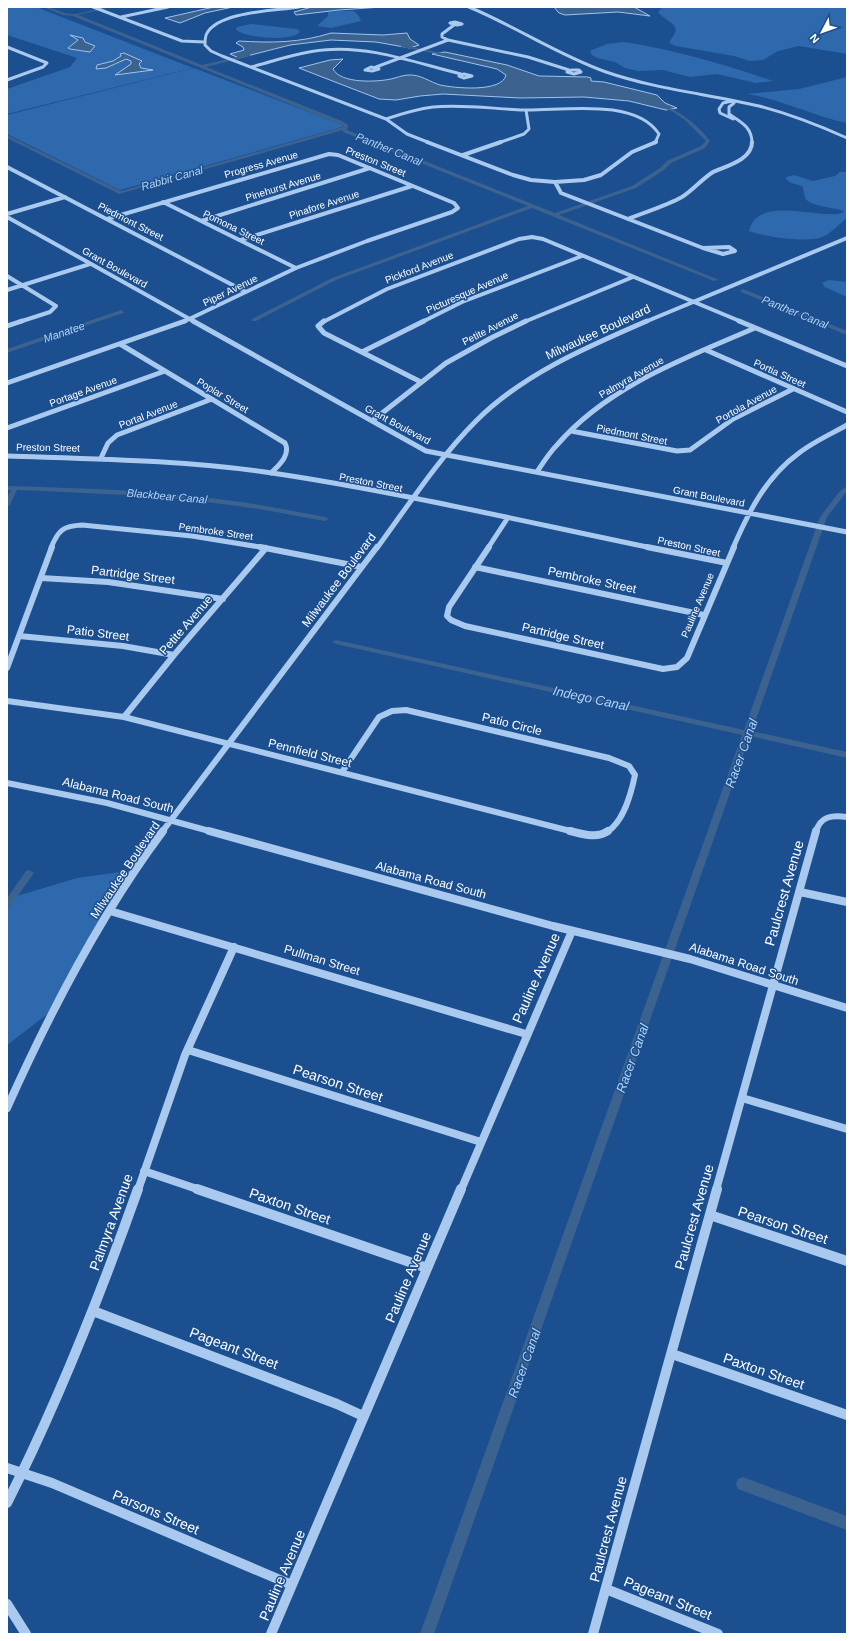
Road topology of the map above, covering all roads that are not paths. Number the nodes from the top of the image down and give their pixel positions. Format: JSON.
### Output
{"nodes":[{"id":1,"x":93,"y":7,"type":"edge"},
{"id":2,"x":168,"y":7,"type":"edge"},
{"id":3,"x":299,"y":7,"type":"edge"},
{"id":4,"x":469,"y":7,"type":"edge"},
{"id":5,"x":120,"y":18,"type":"junction"},
{"id":6,"x":454,"y":25,"type":"dead end"},
{"id":7,"x":448,"y":40,"type":"junction"},
{"id":8,"x":204,"y":42,"type":"junction"},
{"id":9,"x":7,"y":46,"type":"edge"},
{"id":10,"x":399,"y":58,"type":"junction"},
{"id":11,"x":251,"y":67,"type":"junction"},
{"id":12,"x":376,"y":67,"type":"dead end"},
{"id":13,"x":569,"y":70,"type":"dead end"},
{"id":14,"x":461,"y":74,"type":"dead end"},
{"id":15,"x":7,"y":80,"type":"edge"},
{"id":16,"x":732,"y":101,"type":"junction"},
{"id":17,"x":719,"y":109,"type":"junction"},
{"id":18,"x":526,"y":110,"type":"junction"},
{"id":19,"x":728,"y":110,"type":"junction"},
{"id":20,"x":386,"y":119,"type":"junction"},
{"id":21,"x":739,"y":121,"type":"junction"},
{"id":22,"x":847,"y":138,"type":"edge"},
{"id":23,"x":329,"y":154,"type":"joint"},
{"id":24,"x":463,"y":155,"type":"junction"},
{"id":25,"x":7,"y":167,"type":"edge"},
{"id":26,"x":370,"y":168,"type":"junction"},
{"id":27,"x":555,"y":182,"type":"junction"},
{"id":28,"x":412,"y":186,"type":"junction"},
{"id":29,"x":65,"y":197,"type":"junction"},
{"id":30,"x":163,"y":202,"type":"junction"},
{"id":31,"x":458,"y":208,"type":"joint"},
{"id":32,"x":7,"y":214,"type":"edge"},
{"id":33,"x":7,"y":217,"type":"edge"},
{"id":34,"x":107,"y":219,"type":"junction"},
{"id":35,"x":628,"y":219,"type":"junction"},
{"id":36,"x":201,"y":221,"type":"junction"},
{"id":37,"x":847,"y":238,"type":"edge"},
{"id":38,"x":241,"y":240,"type":"junction"},
{"id":39,"x":703,"y":248,"type":"junction"},
{"id":40,"x":582,"y":256,"type":"junction"},
{"id":41,"x":90,"y":264,"type":"junction"},
{"id":42,"x":296,"y":268,"type":"junction"},
{"id":43,"x":7,"y":276,"type":"edge"},
{"id":44,"x":632,"y":277,"type":"junction"},
{"id":45,"x":23,"y":285,"type":"junction"},
{"id":46,"x":7,"y":290,"type":"edge"},
{"id":47,"x":246,"y":292,"type":"junction"},
{"id":48,"x":692,"y":302,"type":"junction"},
{"id":49,"x":189,"y":319,"type":"junction"},
{"id":50,"x":7,"y":326,"type":"edge"},
{"id":51,"x":755,"y":328,"type":"junction"},
{"id":52,"x":120,"y":344,"type":"junction"},
{"id":53,"x":706,"y":350,"type":"junction"},
{"id":54,"x":362,"y":352,"type":"junction"},
{"id":55,"x":847,"y":366,"type":"edge"},
{"id":56,"x":165,"y":370,"type":"junction"},
{"id":57,"x":419,"y":381,"type":"junction"},
{"id":58,"x":7,"y":383,"type":"edge"},
{"id":59,"x":793,"y":389,"type":"junction"},
{"id":60,"x":212,"y":399,"type":"junction"},
{"id":61,"x":847,"y":412,"type":"edge"},
{"id":62,"x":372,"y":421,"type":"junction"},
{"id":63,"x":847,"y":425,"type":"edge"},
{"id":64,"x":7,"y":428,"type":"edge"},
{"id":65,"x":571,"y":431,"type":"junction"},
{"id":66,"x":690,"y":450,"type":"joint"},
{"id":67,"x":446,"y":455,"type":"junction"},
{"id":68,"x":7,"y":456,"type":"edge"},
{"id":69,"x":101,"y":458,"type":"junction"},
{"id":70,"x":537,"y":472,"type":"junction"},
{"id":71,"x":271,"y":474,"type":"junction"},
{"id":72,"x":413,"y":499,"type":"junction"},
{"id":73,"x":748,"y":513,"type":"junction"},
{"id":74,"x":507,"y":519,"type":"junction"},
{"id":75,"x":847,"y":532,"type":"edge"},
{"id":76,"x":266,"y":548,"type":"junction"},
{"id":77,"x":727,"y":563,"type":"junction"},
{"id":78,"x":362,"y":567,"type":"junction"},
{"id":79,"x":475,"y":567,"type":"junction"},
{"id":80,"x":41,"y":578,"type":"junction"},
{"id":81,"x":223,"y":599,"type":"junction"},
{"id":82,"x":704,"y":615,"type":"junction"},
{"id":83,"x":19,"y":636,"type":"junction"},
{"id":84,"x":174,"y":655,"type":"junction"},
{"id":85,"x":7,"y":668,"type":"edge"},
{"id":86,"x":672,"y":669,"type":"joint"},
{"id":87,"x":7,"y":701,"type":"edge"},
{"id":88,"x":124,"y":717,"type":"junction"},
{"id":89,"x":229,"y":743,"type":"junction"},
{"id":90,"x":342,"y":772,"type":"junction"},
{"id":91,"x":8,"y":785,"type":"edge"},
{"id":92,"x":847,"y":816,"type":"edge"},
{"id":93,"x":172,"y":821,"type":"junction"},
{"id":94,"x":606,"y":834,"type":"joint"},
{"id":95,"x":800,"y":892,"type":"junction"},
{"id":96,"x":847,"y":902,"type":"edge"},
{"id":97,"x":110,"y":911,"type":"junction"},
{"id":98,"x":572,"y":931,"type":"junction"},
{"id":99,"x":234,"y":947,"type":"junction"},
{"id":100,"x":773,"y":986,"type":"junction"},
{"id":101,"x":847,"y":1008,"type":"edge"},
{"id":102,"x":526,"y":1034,"type":"junction"},
{"id":103,"x":188,"y":1050,"type":"junction"},
{"id":104,"x":742,"y":1098,"type":"junction"},
{"id":105,"x":7,"y":1108,"type":"edge"},
{"id":106,"x":847,"y":1129,"type":"edge"},
{"id":107,"x":481,"y":1142,"type":"junction"},
{"id":108,"x":144,"y":1171,"type":"junction"},
{"id":109,"x":710,"y":1215,"type":"junction"},
{"id":110,"x":847,"y":1261,"type":"edge"},
{"id":111,"x":427,"y":1268,"type":"junction"},
{"id":112,"x":93,"y":1311,"type":"junction"},
{"id":113,"x":672,"y":1354,"type":"junction"},
{"id":114,"x":847,"y":1415,"type":"edge"},
{"id":115,"x":363,"y":1416,"type":"junction"},
{"id":116,"x":7,"y":1468,"type":"edge"},
{"id":117,"x":22,"y":1473,"type":"junction"},
{"id":118,"x":7,"y":1503,"type":"edge"},
{"id":119,"x":292,"y":1584,"type":"junction"},
{"id":120,"x":606,"y":1589,"type":"junction"},
{"id":121,"x":7,"y":1604,"type":"edge"},
{"id":122,"x":26,"y":1634,"type":"edge"},
{"id":123,"x":271,"y":1634,"type":"edge"},
{"id":124,"x":593,"y":1634,"type":"edge"},
{"id":125,"x":718,"y":1634,"type":"edge"}],
"edges":[{"from":1,"to":5,"type":"street"},
{"from":2,"to":5,"type":"street"},
{"from":3,"to":8,"type":"street"},
{"from":4,"to":16,"type":"street"},
{"from":5,"to":8,"type":"street"},
{"from":6,"to":7,"type":"street"},
{"from":7,"to":10,"type":"street"},
{"from":7,"to":13,"type":"street"},
{"from":8,"to":11,"type":"street"},
{"from":9,"to":15,"type":"street"},
{"from":10,"to":11,"type":"street"},
{"from":10,"to":12,"type":"street"},
{"from":10,"to":14,"type":"street"},
{"from":11,"to":20,"type":"street"},
{"from":16,"to":17,"type":"street"},
{"from":16,"to":19,"type":"street"},
{"from":16,"to":22,"type":"street"},
{"from":17,"to":19,"type":"street"},
{"from":17,"to":21,"type":"street"},
{"from":18,"to":20,"type":"street"},
{"from":18,"to":24,"type":"street"},
{"from":18,"to":27,"type":"street"},
{"from":19,"to":21,"type":"street"},
{"from":20,"to":24,"type":"street"},
{"from":21,"to":35,"type":"street"},
{"from":23,"to":26,"type":"street","name":"Preston Street"},
{"from":23,"to":30,"type":"street","name":"Progress Avenue"},
{"from":24,"to":27,"type":"street"},
{"from":25,"to":29,"type":"street","name":"Piedmont Street"},
{"from":26,"to":28,"type":"street","name":"Preston Street"},
{"from":26,"to":36,"type":"street","name":"Pinehurst Avenue"},
{"from":27,"to":35,"type":"street"},
{"from":28,"to":31,"type":"street","name":"Preston Street"},
{"from":28,"to":38,"type":"street","name":"Pinafore Avenue"},
{"from":29,"to":32,"type":"street"},
{"from":29,"to":34,"type":"street","name":"Piedmont Street"},
{"from":30,"to":34,"type":"street","name":"Progress Avenue"},
{"from":30,"to":36,"type":"street","name":"Pomona Street"},
{"from":31,"to":42,"type":"street","name":"Piper Avenue"},
{"from":33,"to":41,"type":"street","name":"Grant Boulevard"},
{"from":34,"to":47,"type":"street","name":"Piedmont Street"},
{"from":35,"to":39,"type":"street"},
{"from":36,"to":38,"type":"street","name":"Pomona Street"},
{"from":37,"to":48,"type":"street","name":"Milwaukee Boulevard"},
{"from":38,"to":42,"type":"street","name":"Pomona Street"},
{"from":39,"to":39,"type":"street"},
{"from":40,"to":44,"type":"street"},
{"from":40,"to":54,"type":"street","name":"Picturesque Avenue"},
{"from":40,"to":54,"type":"street","name":"Pickford Avenue"},
{"from":41,"to":45,"type":"street"},
{"from":41,"to":49,"type":"street","name":"Grant Boulevard"},
{"from":42,"to":47,"type":"street","name":"Piper Avenue"},
{"from":43,"to":45,"type":"street"},
{"from":44,"to":48,"type":"street"},
{"from":44,"to":57,"type":"street","name":"Petite Avenue"},
{"from":45,"to":46,"type":"street"},
{"from":45,"to":50,"type":"street"},
{"from":47,"to":49,"type":"street","name":"Piper Avenue"},
{"from":48,"to":51,"type":"street"},
{"from":48,"to":67,"type":"street","name":"Milwaukee Boulevard"},
{"from":49,"to":52,"type":"street","name":"Piper Avenue"},
{"from":49,"to":62,"type":"street","name":"Grant Boulevard"},
{"from":51,"to":53,"type":"street","name":"Palmyra Avenue"},
{"from":51,"to":55,"type":"street"},
{"from":52,"to":56,"type":"street","name":"Poplar Street"},
{"from":52,"to":58,"type":"street","name":"Piper Avenue"},
{"from":53,"to":59,"type":"street","name":"Portia Street"},
{"from":53,"to":65,"type":"street","name":"Palmyra Avenue"},
{"from":54,"to":57,"type":"street"},
{"from":56,"to":60,"type":"street","name":"Poplar Street"},
{"from":56,"to":64,"type":"street","name":"Portage Avenue"},
{"from":57,"to":62,"type":"street","name":"Petite Avenue"},
{"from":59,"to":61,"type":"street","name":"Portia Street"},
{"from":59,"to":66,"type":"street","name":"Portola Avenue"},
{"from":60,"to":69,"type":"street","name":"Portal Avenue"},
{"from":60,"to":71,"type":"street","name":"Poplar Street"},
{"from":62,"to":67,"type":"street","name":"Grant Boulevard"},
{"from":63,"to":73,"type":"street","name":"Pauline Avenue"},
{"from":65,"to":66,"type":"street","name":"Piedmont Street"},
{"from":65,"to":70,"type":"street","name":"Palmyra Avenue"},
{"from":67,"to":70,"type":"street","name":"Grant Boulevard"},
{"from":67,"to":72,"type":"street","name":"Milwaukee Boulevard"},
{"from":68,"to":69,"type":"street","name":"Preston Street"},
{"from":69,"to":71,"type":"street","name":"Preston Street"},
{"from":70,"to":73,"type":"street","name":"Grant Boulevard"},
{"from":71,"to":72,"type":"street","name":"Preston Street"},
{"from":72,"to":74,"type":"street","name":"Preston Street"},
{"from":72,"to":78,"type":"street","name":"Milwaukee Boulevard"},
{"from":73,"to":75,"type":"street","name":"Grant Boulevard"},
{"from":73,"to":77,"type":"street","name":"Pauline Avenue"},
{"from":74,"to":77,"type":"street","name":"Preston Street"},
{"from":74,"to":79,"type":"street"},
{"from":76,"to":78,"type":"street","name":"Pembroke Street"},
{"from":76,"to":80,"type":"street","name":"Pembroke Street"},
{"from":76,"to":81,"type":"street","name":"Petite Avenue"},
{"from":77,"to":82,"type":"street","name":"Pauline Avenue"},
{"from":78,"to":89,"type":"street","name":"Milwaukee Boulevard"},
{"from":79,"to":82,"type":"street","name":"Pembroke Street"},
{"from":79,"to":86,"type":"street","name":"Partridge Street"},
{"from":80,"to":81,"type":"street","name":"Partridge Street"},
{"from":80,"to":83,"type":"street"},
{"from":81,"to":84,"type":"street","name":"Petite Avenue"},
{"from":82,"to":86,"type":"street","name":"Pauline Avenue"},
{"from":83,"to":84,"type":"street","name":"Patio Street"},
{"from":83,"to":85,"type":"street"},
{"from":84,"to":88,"type":"street","name":"Petite Avenue"},
{"from":87,"to":88,"type":"street","name":"Pennfield Street"},
{"from":88,"to":89,"type":"street","name":"Pennfield Street"},
{"from":89,"to":90,"type":"street","name":"Pennfield Street"},
{"from":89,"to":93,"type":"street","name":"Milwaukee Boulevard"},
{"from":90,"to":94,"type":"street","name":"Pennfield Street"},
{"from":90,"to":94,"type":"street","name":"Patio Circle"},
{"from":91,"to":93,"type":"street","name":"Alabama Road South"},
{"from":92,"to":95,"type":"street","name":"Paulcrest Avenue"},
{"from":93,"to":97,"type":"street","name":"Milwaukee Boulevard"},
{"from":93,"to":98,"type":"street","name":"Alabama Road South"},
{"from":95,"to":96,"type":"street"},
{"from":95,"to":100,"type":"street","name":"Paulcrest Avenue"},
{"from":97,"to":99,"type":"street","name":"Pullman Street"},
{"from":97,"to":105,"type":"street","name":"Milwaukee Boulevard"},
{"from":98,"to":100,"type":"street","name":"Alabama Road South"},
{"from":98,"to":102,"type":"street","name":"Pauline Avenue"},
{"from":99,"to":102,"type":"street","name":"Pullman Street"},
{"from":99,"to":103,"type":"street","name":"Palmyra Avenue"},
{"from":100,"to":101,"type":"street","name":"Alabama Road South"},
{"from":100,"to":104,"type":"street","name":"Paulcrest Avenue"},
{"from":102,"to":107,"type":"street","name":"Pauline Avenue"},
{"from":103,"to":107,"type":"street","name":"Pearson Street"},
{"from":103,"to":108,"type":"street","name":"Palmyra Avenue"},
{"from":104,"to":106,"type":"street"},
{"from":104,"to":109,"type":"street","name":"Paulcrest Avenue"},
{"from":107,"to":111,"type":"street","name":"Pauline Avenue"},
{"from":108,"to":111,"type":"street","name":"Paxton Street"},
{"from":108,"to":112,"type":"street","name":"Palmyra Avenue"},
{"from":109,"to":110,"type":"street","name":"Pearson Street"},
{"from":109,"to":113,"type":"street","name":"Paulcrest Avenue"},
{"from":111,"to":115,"type":"street","name":"Pauline Avenue"},
{"from":112,"to":115,"type":"street","name":"Pageant Street"},
{"from":112,"to":117,"type":"street","name":"Palmyra Avenue"},
{"from":113,"to":114,"type":"street","name":"Paxton Street"},
{"from":113,"to":120,"type":"street","name":"Paulcrest Avenue"},
{"from":115,"to":119,"type":"street","name":"Pauline Avenue"},
{"from":116,"to":117,"type":"street","name":"Parsons Street"},
{"from":117,"to":118,"type":"street","name":"Palmyra Avenue"},
{"from":117,"to":119,"type":"street","name":"Parsons Street"},
{"from":119,"to":123,"type":"street","name":"Pauline Avenue"},
{"from":120,"to":124,"type":"street","name":"Paulcrest Avenue"},
{"from":120,"to":125,"type":"street","name":"Pageant Street"},
{"from":121,"to":122,"type":"street"}]}
